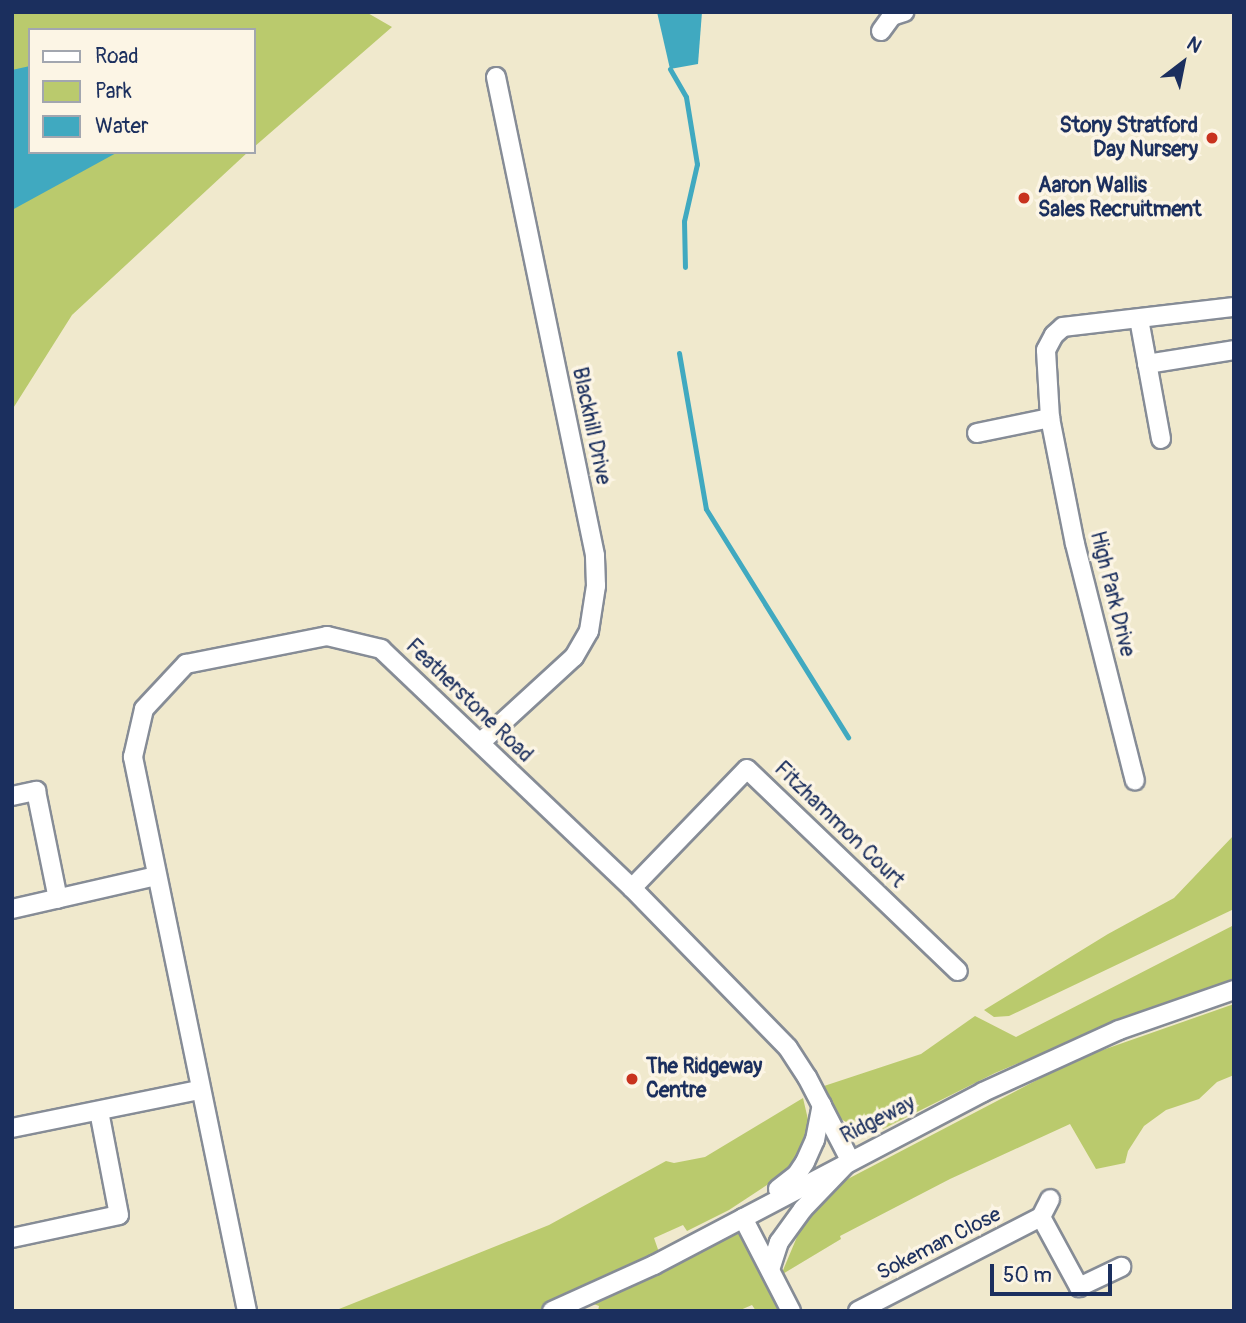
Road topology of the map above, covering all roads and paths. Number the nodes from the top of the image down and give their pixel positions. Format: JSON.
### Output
{"nodes":[{"id":1,"x":904,"y":12,"type":"edge"},
{"id":2,"x":881,"y":31,"type":"dead end"},
{"id":3,"x":496,"y":78,"type":"dead end"},
{"id":4,"x":1234,"y":307,"type":"edge"},
{"id":5,"x":1139,"y":319,"type":"junction"},
{"id":6,"x":1234,"y":350,"type":"edge"},
{"id":7,"x":1147,"y":364,"type":"junction"},
{"id":8,"x":1050,"y":418,"type":"junction"},
{"id":9,"x":977,"y":433,"type":"dead end"},
{"id":10,"x":1161,"y":439,"type":"dead end"},
{"id":11,"x":480,"y":743,"type":"junction"},
{"id":12,"x":1135,"y":781,"type":"dead end"},
{"id":13,"x":12,"y":796,"type":"edge"},
{"id":14,"x":156,"y":876,"type":"junction"},
{"id":15,"x":632,"y":888,"type":"junction"},
{"id":16,"x":58,"y":899,"type":"junction"},
{"id":17,"x":12,"y":909,"type":"edge"},
{"id":18,"x":958,"y":971,"type":"dead end"},
{"id":19,"x":1234,"y":990,"type":"edge"},
{"id":20,"x":199,"y":1090,"type":"junction"},
{"id":21,"x":822,"y":1105,"type":"junction"},
{"id":22,"x":99,"y":1111,"type":"junction"},
{"id":23,"x":12,"y":1128,"type":"edge"},
{"id":24,"x":850,"y":1160,"type":"junction"},
{"id":25,"x":1050,"y":1199,"type":"dead end"},
{"id":26,"x":1041,"y":1217,"type":"junction"},
{"id":27,"x":743,"y":1218,"type":"junction"},
{"id":28,"x":12,"y":1238,"type":"edge"},
{"id":29,"x":1121,"y":1267,"type":"dead end"},
{"id":30,"x":770,"y":1269,"type":"junction"},
{"id":31,"x":247,"y":1311,"type":"edge"},
{"id":32,"x":552,"y":1311,"type":"edge"},
{"id":33,"x":791,"y":1311,"type":"edge"},
{"id":34,"x":858,"y":1311,"type":"edge"}],
"edges":[{"from":1,"to":2,"type":"street"},
{"from":3,"to":11,"type":"street","name":"Blackhill Drive"},
{"from":4,"to":5,"type":"street","name":"High Park Drive"},
{"from":5,"to":7,"type":"street"},
{"from":5,"to":8,"type":"street","name":"High Park Drive"},
{"from":6,"to":7,"type":"street"},
{"from":7,"to":10,"type":"street"},
{"from":8,"to":9,"type":"street"},
{"from":8,"to":12,"type":"street","name":"High Park Drive"},
{"from":11,"to":14,"type":"street","name":"Featherstone Road"},
{"from":11,"to":15,"type":"street","name":"Featherstone Road"},
{"from":13,"to":16,"type":"street"},
{"from":14,"to":16,"type":"street"},
{"from":14,"to":20,"type":"street","name":"Featherstone Road"},
{"from":15,"to":18,"type":"street","name":"Fitzhammon Court"},
{"from":15,"to":21,"type":"street","name":"Featherstone Road"},
{"from":16,"to":17,"type":"street"},
{"from":19,"to":24,"type":"street","name":"Ridgeway"},
{"from":20,"to":22,"type":"street"},
{"from":20,"to":31,"type":"street","name":"Featherstone Road"},
{"from":21,"to":24,"type":"street","name":"Featherstone Road"},
{"from":21,"to":27,"type":"street"},
{"from":22,"to":23,"type":"street"},
{"from":22,"to":28,"type":"street"},
{"from":24,"to":27,"type":"street","name":"Ridgeway"},
{"from":24,"to":30,"type":"street"},
{"from":25,"to":26,"type":"street"},
{"from":26,"to":29,"type":"street"},
{"from":26,"to":34,"type":"street","name":"Sokeman Close"},
{"from":27,"to":30,"type":"street"},
{"from":27,"to":32,"type":"street","name":"Ridgeway"},
{"from":30,"to":33,"type":"street"}]}
